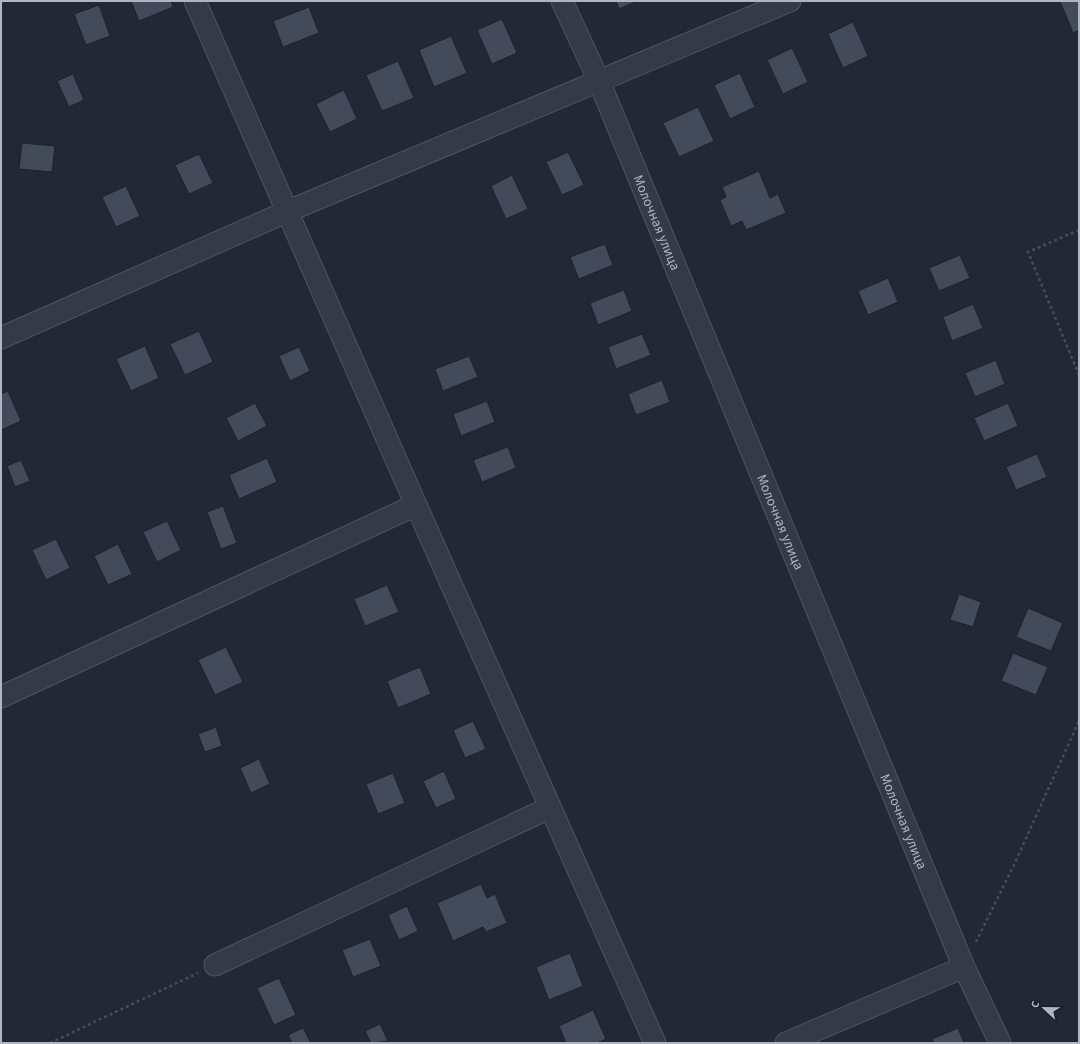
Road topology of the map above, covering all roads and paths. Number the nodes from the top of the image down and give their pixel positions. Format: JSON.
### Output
{"nodes":[{"id":1,"x":196,"y":1,"type":"edge"},
{"id":2,"x":562,"y":1,"type":"edge"},
{"id":3,"x":790,"y":1,"type":"edge"},
{"id":4,"x":599,"y":81,"type":"junction"},
{"id":5,"x":286,"y":212,"type":"junction"},
{"id":6,"x":1079,"y":230,"type":"edge"},
{"id":7,"x":1,"y":338,"type":"edge"},
{"id":8,"x":1079,"y":375,"type":"edge"},
{"id":9,"x":416,"y":505,"type":"junction"},
{"id":10,"x":1,"y":697,"type":"edge"},
{"id":11,"x":1079,"y":721,"type":"edge"},
{"id":12,"x":549,"y":808,"type":"junction"},
{"id":13,"x":215,"y":965,"type":"joint"},
{"id":14,"x":964,"y":967,"type":"junction"},
{"id":15,"x":50,"y":1043,"type":"edge"},
{"id":16,"x":655,"y":1043,"type":"edge"},
{"id":17,"x":786,"y":1043,"type":"edge"},
{"id":18,"x":1000,"y":1043,"type":"edge"}],
"edges":[{"from":1,"to":5,"type":"street"},
{"from":2,"to":4,"type":"street","name":"Молочная улица"},
{"from":3,"to":4,"type":"street"},
{"from":4,"to":5,"type":"street"},
{"from":4,"to":14,"type":"street","name":"Молочная улица"},
{"from":5,"to":7,"type":"street"},
{"from":5,"to":9,"type":"street"},
{"from":6,"to":8,"type":"path"},
{"from":9,"to":10,"type":"street"},
{"from":9,"to":12,"type":"street"},
{"from":11,"to":14,"type":"path"},
{"from":12,"to":13,"type":"street"},
{"from":12,"to":16,"type":"street"},
{"from":13,"to":15,"type":"path"},
{"from":14,"to":17,"type":"street"},
{"from":14,"to":18,"type":"street","name":"Молочная улица"}]}
